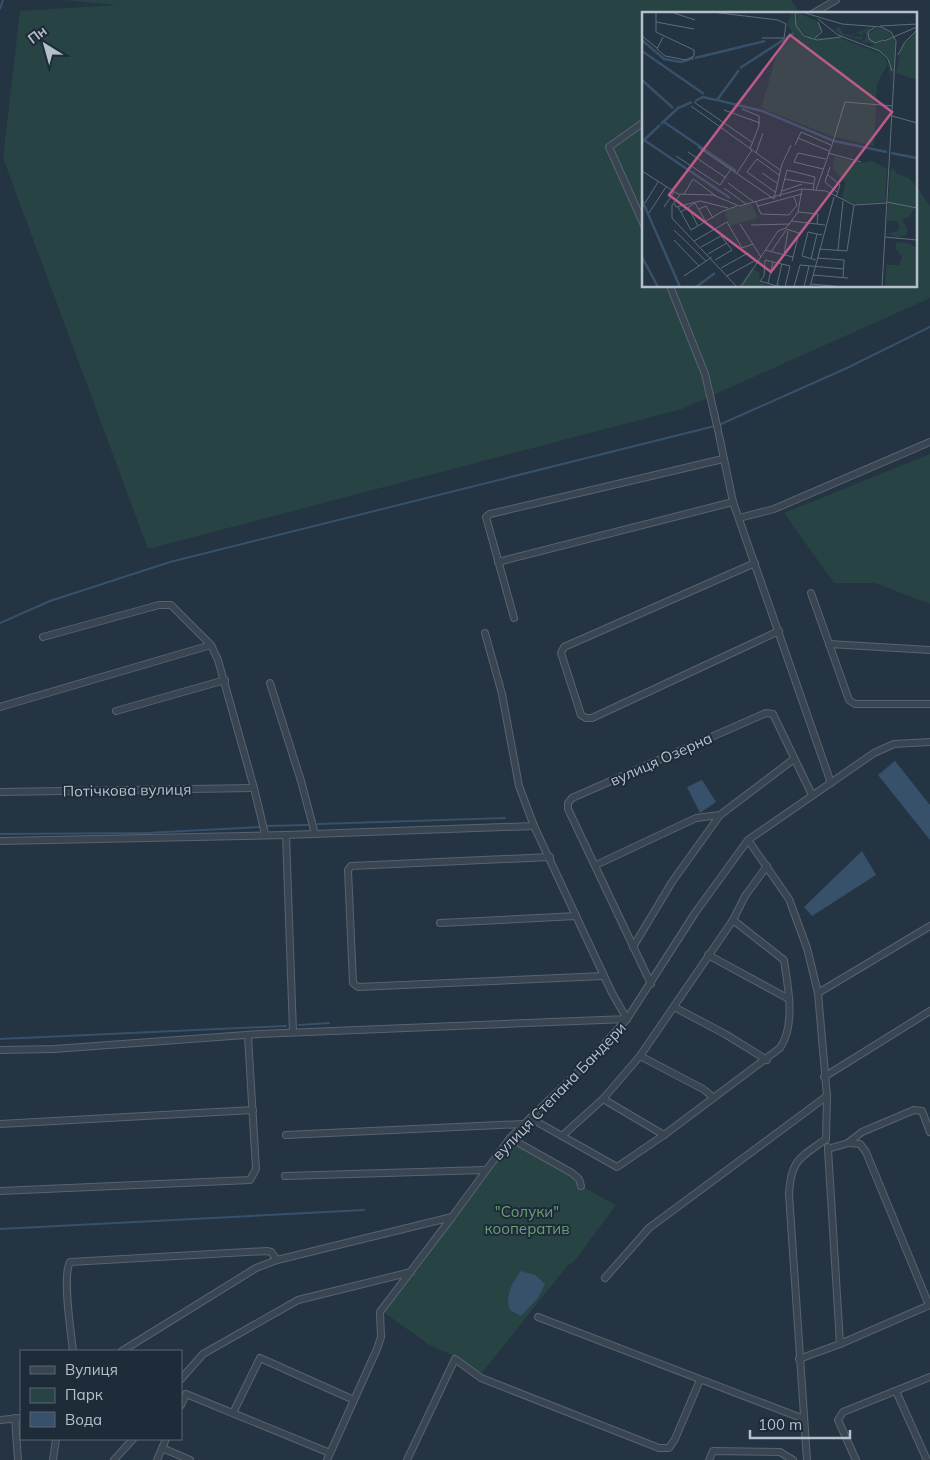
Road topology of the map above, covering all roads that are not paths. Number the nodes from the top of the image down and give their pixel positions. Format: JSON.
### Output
{"nodes":[{"id":1,"x":836,"y":0,"type":"edge"},
{"id":2,"x":815,"y":12,"type":"edge"},
{"id":3,"x":642,"y":123,"type":"edge"},
{"id":4,"x":642,"y":221,"type":"edge"},
{"id":5,"x":671,"y":288,"type":"edge"},
{"id":6,"x":930,"y":442,"type":"edge"},
{"id":7,"x":723,"y":459,"type":"junction"},
{"id":8,"x":733,"y":502,"type":"junction"},
{"id":9,"x":739,"y":518,"type":"junction"},
{"id":10,"x":498,"y":562,"type":"junction"},
{"id":11,"x":755,"y":563,"type":"junction"},
{"id":12,"x":812,"y":593,"type":"dead end"},
{"id":13,"x":514,"y":618,"type":"dead end"},
{"id":14,"x":779,"y":631,"type":"junction"},
{"id":15,"x":485,"y":633,"type":"dead end"},
{"id":16,"x":44,"y":637,"type":"dead end"},
{"id":17,"x":829,"y":644,"type":"junction"},
{"id":18,"x":210,"y":645,"type":"junction"},
{"id":19,"x":930,"y":650,"type":"edge"},
{"id":20,"x":225,"y":680,"type":"junction"},
{"id":21,"x":270,"y":683,"type":"dead end"},
{"id":22,"x":930,"y":704,"type":"edge"},
{"id":23,"x":0,"y":707,"type":"edge"},
{"id":24,"x":116,"y":711,"type":"dead end"},
{"id":25,"x":930,"y":742,"type":"edge"},
{"id":26,"x":794,"y":759,"type":"junction"},
{"id":27,"x":831,"y":783,"type":"junction"},
{"id":28,"x":254,"y":788,"type":"junction"},
{"id":29,"x":0,"y":792,"type":"edge"},
{"id":30,"x":812,"y":795,"type":"junction"},
{"id":31,"x":720,"y":815,"type":"junction"},
{"id":32,"x":534,"y":826,"type":"junction"},
{"id":33,"x":265,"y":834,"type":"junction"},
{"id":34,"x":315,"y":834,"type":"junction"},
{"id":35,"x":286,"y":835,"type":"junction"},
{"id":36,"x":0,"y":840,"type":"edge"},
{"id":37,"x":748,"y":840,"type":"junction"},
{"id":38,"x":550,"y":857,"type":"junction"},
{"id":39,"x":596,"y":865,"type":"junction"},
{"id":40,"x":767,"y":866,"type":"junction"},
{"id":41,"x":576,"y":916,"type":"junction"},
{"id":42,"x":733,"y":920,"type":"junction"},
{"id":43,"x":440,"y":923,"type":"dead end"},
{"id":44,"x":930,"y":926,"type":"edge"},
{"id":45,"x":633,"y":946,"type":"junction"},
{"id":46,"x":708,"y":955,"type":"junction"},
{"id":47,"x":604,"y":976,"type":"junction"},
{"id":48,"x":650,"y":984,"type":"junction"},
{"id":49,"x":818,"y":993,"type":"junction"},
{"id":50,"x":789,"y":999,"type":"junction"},
{"id":51,"x":674,"y":1007,"type":"junction"},
{"id":52,"x":930,"y":1011,"type":"edge"},
{"id":53,"x":627,"y":1019,"type":"junction"},
{"id":54,"x":293,"y":1032,"type":"junction"},
{"id":55,"x":248,"y":1036,"type":"junction"},
{"id":56,"x":0,"y":1050,"type":"edge"},
{"id":57,"x":640,"y":1056,"type":"junction"},
{"id":58,"x":766,"y":1060,"type":"junction"},
{"id":59,"x":824,"y":1077,"type":"junction"},
{"id":60,"x":827,"y":1096,"type":"junction"},
{"id":61,"x":713,"y":1097,"type":"junction"},
{"id":62,"x":603,"y":1099,"type":"junction"},
{"id":63,"x":253,"y":1110,"type":"junction"},
{"id":64,"x":530,"y":1118,"type":"junction"},
{"id":65,"x":0,"y":1124,"type":"edge"},
{"id":66,"x":523,"y":1124,"type":"junction"},
{"id":67,"x":930,"y":1132,"type":"edge"},
{"id":68,"x":286,"y":1135,"type":"dead end"},
{"id":69,"x":664,"y":1135,"type":"junction"},
{"id":70,"x":562,"y":1136,"type":"junction"},
{"id":71,"x":510,"y":1138,"type":"junction"},
{"id":72,"x":826,"y":1139,"type":"junction"},
{"id":73,"x":848,"y":1144,"type":"junction"},
{"id":74,"x":828,"y":1149,"type":"junction"},
{"id":75,"x":485,"y":1170,"type":"junction"},
{"id":76,"x":285,"y":1176,"type":"dead end"},
{"id":77,"x":581,"y":1186,"type":"dead end"},
{"id":78,"x":0,"y":1192,"type":"edge"},
{"id":79,"x":452,"y":1217,"type":"junction"},
{"id":80,"x":277,"y":1260,"type":"junction"},
{"id":81,"x":411,"y":1272,"type":"junction"},
{"id":82,"x":605,"y":1278,"type":"dead end"},
{"id":83,"x":929,"y":1305,"type":"edge"},
{"id":84,"x":538,"y":1317,"type":"dead end"},
{"id":85,"x":840,"y":1344,"type":"junction"},
{"id":86,"x":73,"y":1350,"type":"edge"},
{"id":87,"x":124,"y":1350,"type":"edge"},
{"id":88,"x":799,"y":1359,"type":"junction"},
{"id":89,"x":930,"y":1377,"type":"edge"},
{"id":90,"x":182,"y":1378,"type":"edge"},
{"id":91,"x":700,"y":1380,"type":"junction"},
{"id":92,"x":896,"y":1391,"type":"junction"},
{"id":93,"x":354,"y":1400,"type":"junction"},
{"id":94,"x":182,"y":1403,"type":"edge"},
{"id":95,"x":233,"y":1413,"type":"junction"},
{"id":96,"x":18,"y":1418,"type":"edge"},
{"id":97,"x":804,"y":1419,"type":"junction"},
{"id":98,"x":0,"y":1420,"type":"edge"},
{"id":99,"x":56,"y":1440,"type":"edge"},
{"id":100,"x":132,"y":1440,"type":"edge"},
{"id":101,"x":166,"y":1440,"type":"edge"},
{"id":102,"x":162,"y":1448,"type":"junction"},
{"id":103,"x":330,"y":1453,"type":"junction"},
{"id":104,"x":791,"y":1459,"type":"edge"},
{"id":105,"x":18,"y":1460,"type":"edge"},
{"id":106,"x":53,"y":1460,"type":"edge"},
{"id":107,"x":114,"y":1460,"type":"edge"},
{"id":108,"x":157,"y":1460,"type":"edge"},
{"id":109,"x":190,"y":1460,"type":"edge"},
{"id":110,"x":327,"y":1460,"type":"edge"},
{"id":111,"x":407,"y":1460,"type":"edge"},
{"id":112,"x":709,"y":1460,"type":"edge"},
{"id":113,"x":807,"y":1460,"type":"edge"},
{"id":114,"x":856,"y":1460,"type":"edge"},
{"id":115,"x":927,"y":1460,"type":"edge"}],
"edges":[{"from":1,"to":2,"type":"street"},
{"from":3,"to":4,"type":"street"},
{"from":5,"to":7,"type":"street"},
{"from":6,"to":9,"type":"street"},
{"from":7,"to":8,"type":"street"},
{"from":7,"to":10,"type":"street"},
{"from":8,"to":9,"type":"street"},
{"from":8,"to":10,"type":"street"},
{"from":9,"to":11,"type":"street"},
{"from":10,"to":13,"type":"street"},
{"from":11,"to":14,"type":"street"},
{"from":11,"to":14,"type":"street"},
{"from":12,"to":17,"type":"street"},
{"from":14,"to":27,"type":"street"},
{"from":15,"to":32,"type":"street"},
{"from":16,"to":18,"type":"street"},
{"from":17,"to":19,"type":"street"},
{"from":17,"to":22,"type":"street"},
{"from":18,"to":20,"type":"street"},
{"from":18,"to":23,"type":"street"},
{"from":20,"to":24,"type":"street"},
{"from":20,"to":28,"type":"street"},
{"from":21,"to":34,"type":"street"},
{"from":25,"to":27,"type":"street","name":"вулиця Степана Бандери"},
{"from":26,"to":30,"type":"street","name":"вулиця Озерна"},
{"from":26,"to":31,"type":"street"},
{"from":26,"to":39,"type":"street","name":"вулиця Озерна"},
{"from":27,"to":30,"type":"street","name":"вулиця Степана Бандери"},
{"from":28,"to":29,"type":"street","name":"Потічкова вулиця"},
{"from":28,"to":33,"type":"street"},
{"from":30,"to":37,"type":"street","name":"вулиця Степана Бандери"},
{"from":31,"to":39,"type":"street"},
{"from":31,"to":45,"type":"street"},
{"from":32,"to":34,"type":"street"},
{"from":32,"to":38,"type":"street"},
{"from":33,"to":35,"type":"street"},
{"from":33,"to":36,"type":"street"},
{"from":34,"to":35,"type":"street"},
{"from":35,"to":54,"type":"street"},
{"from":37,"to":40,"type":"street"},
{"from":37,"to":48,"type":"street","name":"вулиця Степана Бандери"},
{"from":38,"to":41,"type":"street"},
{"from":38,"to":47,"type":"street"},
{"from":39,"to":45,"type":"street","name":"вулиця Озерна"},
{"from":40,"to":42,"type":"street"},
{"from":40,"to":49,"type":"street"},
{"from":41,"to":43,"type":"street"},
{"from":41,"to":47,"type":"street"},
{"from":42,"to":46,"type":"street"},
{"from":42,"to":50,"type":"street"},
{"from":44,"to":49,"type":"street"},
{"from":45,"to":48,"type":"street","name":"вулиця Озерна"},
{"from":46,"to":50,"type":"street"},
{"from":46,"to":51,"type":"street"},
{"from":47,"to":53,"type":"street"},
{"from":48,"to":53,"type":"street","name":"вулиця Степана Бандери"},
{"from":49,"to":59,"type":"street"},
{"from":50,"to":58,"type":"street"},
{"from":51,"to":57,"type":"street"},
{"from":51,"to":58,"type":"street"},
{"from":52,"to":59,"type":"street"},
{"from":53,"to":54,"type":"street"},
{"from":53,"to":64,"type":"street","name":"вулиця Степана Бандери"},
{"from":54,"to":55,"type":"street"},
{"from":55,"to":56,"type":"street"},
{"from":55,"to":63,"type":"street"},
{"from":57,"to":61,"type":"street"},
{"from":57,"to":62,"type":"street"},
{"from":58,"to":61,"type":"street"},
{"from":59,"to":60,"type":"street"},
{"from":60,"to":72,"type":"street"},
{"from":60,"to":82,"type":"street"},
{"from":61,"to":69,"type":"street"},
{"from":62,"to":69,"type":"street"},
{"from":62,"to":70,"type":"street"},
{"from":63,"to":65,"type":"street"},
{"from":63,"to":78,"type":"street"},
{"from":64,"to":66,"type":"street","name":"вулиця Степана Бандери"},
{"from":64,"to":70,"type":"street"},
{"from":66,"to":68,"type":"street"},
{"from":66,"to":71,"type":"street","name":"вулиця Степана Бандери"},
{"from":67,"to":73,"type":"street"},
{"from":69,"to":70,"type":"street"},
{"from":71,"to":75,"type":"street","name":"вулиця Степана Бандери"},
{"from":71,"to":77,"type":"street"},
{"from":72,"to":74,"type":"street"},
{"from":72,"to":88,"type":"street"},
{"from":73,"to":74,"type":"street"},
{"from":73,"to":83,"type":"street"},
{"from":74,"to":85,"type":"street"},
{"from":75,"to":76,"type":"street"},
{"from":75,"to":79,"type":"street","name":"вулиця Степана Бандери"},
{"from":79,"to":80,"type":"street"},
{"from":79,"to":81,"type":"street","name":"вулиця Степана Бандери"},
{"from":80,"to":86,"type":"street"},
{"from":80,"to":87,"type":"street"},
{"from":81,"to":90,"type":"street"},
{"from":81,"to":93,"type":"street","name":"вулиця Степана Бандери"},
{"from":83,"to":85,"type":"street"},
{"from":84,"to":91,"type":"street"},
{"from":85,"to":88,"type":"street"},
{"from":88,"to":97,"type":"street"},
{"from":89,"to":92,"type":"street"},
{"from":91,"to":97,"type":"street"},
{"from":91,"to":111,"type":"street"},
{"from":92,"to":114,"type":"street"},
{"from":92,"to":115,"type":"street"},
{"from":93,"to":95,"type":"street"},
{"from":93,"to":103,"type":"street","name":"вулиця Степана Бандери"},
{"from":94,"to":95,"type":"street"},
{"from":95,"to":103,"type":"street"},
{"from":96,"to":98,"type":"street"},
{"from":96,"to":105,"type":"street"},
{"from":97,"to":113,"type":"street"},
{"from":99,"to":106,"type":"street"},
{"from":100,"to":107,"type":"street"},
{"from":101,"to":102,"type":"street"},
{"from":102,"to":108,"type":"street"},
{"from":102,"to":109,"type":"street"},
{"from":103,"to":110,"type":"street","name":"вулиця Степана Бандери"},
{"from":104,"to":112,"type":"street"}]}
